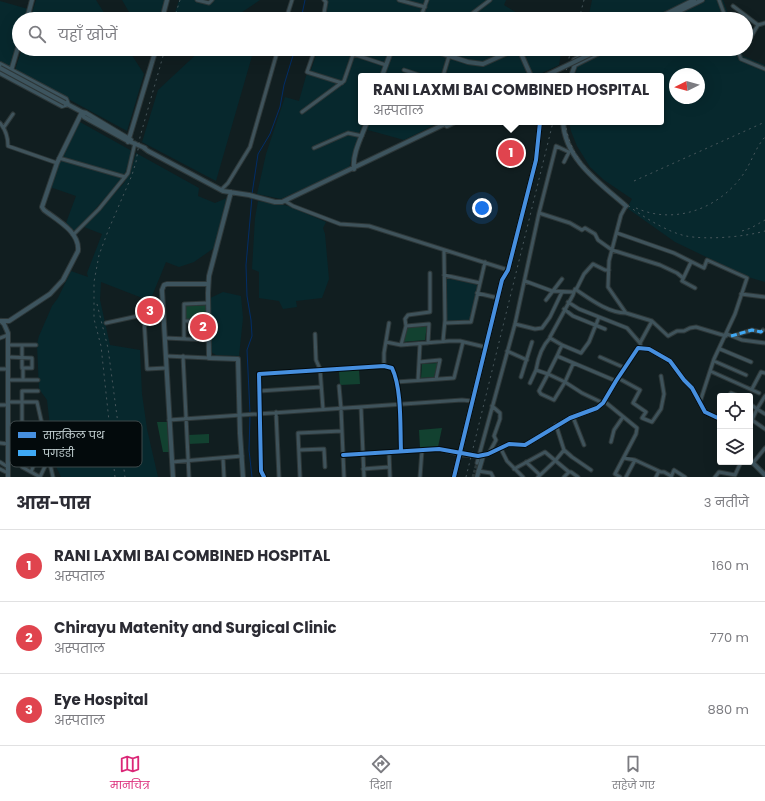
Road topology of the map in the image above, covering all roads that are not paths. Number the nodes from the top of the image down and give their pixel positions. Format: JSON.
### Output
{"nodes":[{"id":1,"x":32,"y":0,"type":"edge"},
{"id":2,"x":169,"y":0,"type":"edge"},
{"id":3,"x":197,"y":0,"type":"edge"},
{"id":4,"x":212,"y":0,"type":"edge"},
{"id":5,"x":292,"y":0,"type":"edge"},
{"id":6,"x":324,"y":0,"type":"edge"},
{"id":7,"x":399,"y":0,"type":"edge"},
{"id":8,"x":427,"y":0,"type":"edge"},
{"id":9,"x":490,"y":0,"type":"edge"},
{"id":10,"x":702,"y":0,"type":"edge"},
{"id":11,"x":707,"y":0,"type":"edge"},
{"id":12,"x":719,"y":0,"type":"edge"},
{"id":13,"x":693,"y":3,"type":"edge"},
{"id":14,"x":733,"y":6,"type":"dead end"},
{"id":15,"x":425,"y":7,"type":"junction"},
{"id":16,"x":29,"y":12,"type":"edge"},
{"id":17,"x":165,"y":12,"type":"edge"},
{"id":18,"x":288,"y":12,"type":"edge"},
{"id":19,"x":324,"y":12,"type":"edge"},
{"id":20,"x":422,"y":12,"type":"edge"},
{"id":21,"x":474,"y":12,"type":"edge"},
{"id":22,"x":677,"y":12,"type":"edge"},
{"id":23,"x":723,"y":12,"type":"edge"},
{"id":24,"x":741,"y":12,"type":"edge"},
{"id":25,"x":753,"y":21,"type":"edge"},
{"id":26,"x":765,"y":23,"type":"edge"},
{"id":27,"x":758,"y":25,"type":"junction"},
{"id":28,"x":753,"y":33,"type":"edge"},
{"id":29,"x":15,"y":56,"type":"edge"},
{"id":30,"x":152,"y":56,"type":"edge"},
{"id":31,"x":276,"y":56,"type":"edge"},
{"id":32,"x":313,"y":56,"type":"edge"},
{"id":33,"x":352,"y":56,"type":"edge"},
{"id":34,"x":359,"y":56,"type":"edge"},
{"id":35,"x":389,"y":56,"type":"edge"},
{"id":36,"x":449,"y":56,"type":"joint"},
{"id":37,"x":502,"y":56,"type":"edge"},
{"id":38,"x":521,"y":56,"type":"edge"},
{"id":39,"x":581,"y":56,"type":"edge"},
{"id":40,"x":587,"y":56,"type":"edge"},
{"id":41,"x":593,"y":56,"type":"edge"},
{"id":42,"x":740,"y":56,"type":"edge"},
{"id":43,"x":0,"y":64,"type":"edge"},
{"id":44,"x":386,"y":65,"type":"junction"},
{"id":45,"x":574,"y":65,"type":"junction"},
{"id":46,"x":0,"y":68,"type":"edge"},
{"id":47,"x":765,"y":69,"type":"edge"},
{"id":48,"x":11,"y":70,"type":"junction"},
{"id":49,"x":404,"y":70,"type":"dead end"},
{"id":50,"x":558,"y":70,"type":"junction"},
{"id":51,"x":0,"y":73,"type":"edge"},
{"id":52,"x":383,"y":73,"type":"edge"},
{"id":53,"x":413,"y":73,"type":"edge"},
{"id":54,"x":444,"y":73,"type":"edge"},
{"id":55,"x":530,"y":73,"type":"edge"},
{"id":56,"x":552,"y":73,"type":"edge"},
{"id":57,"x":556,"y":73,"type":"edge"},
{"id":58,"x":572,"y":73,"type":"edge"},
{"id":59,"x":8,"y":77,"type":"junction"},
{"id":60,"x":342,"y":83,"type":"junction"},
{"id":61,"x":67,"y":104,"type":"junction"},
{"id":62,"x":82,"y":112,"type":"junction"},
{"id":63,"x":302,"y":112,"type":"dead end"},
{"id":64,"x":13,"y":114,"type":"dead end"},
{"id":65,"x":0,"y":123,"type":"edge"},
{"id":66,"x":366,"y":125,"type":"edge"},
{"id":67,"x":437,"y":125,"type":"edge"},
{"id":68,"x":443,"y":125,"type":"edge"},
{"id":69,"x":448,"y":125,"type":"edge"},
{"id":70,"x":541,"y":125,"type":"edge"},
{"id":71,"x":564,"y":125,"type":"edge"},
{"id":72,"x":4,"y":127,"type":"junction"},
{"id":73,"x":434,"y":130,"type":"junction"},
{"id":74,"x":362,"y":136,"type":"junction"},
{"id":75,"x":127,"y":139,"type":"junction"},
{"id":76,"x":134,"y":143,"type":"junction"},
{"id":77,"x":314,"y":148,"type":"dead end"},
{"id":78,"x":59,"y":158,"type":"junction"},
{"id":79,"x":564,"y":162,"type":"dead end"},
{"id":80,"x":57,"y":163,"type":"junction"},
{"id":81,"x":354,"y":169,"type":"junction"},
{"id":82,"x":125,"y":177,"type":"junction"},
{"id":83,"x":221,"y":190,"type":"junction"},
{"id":84,"x":231,"y":192,"type":"junction"},
{"id":85,"x":285,"y":201,"type":"junction"},
{"id":86,"x":626,"y":206,"type":"joint"},
{"id":87,"x":539,"y":213,"type":"junction"},
{"id":88,"x":617,"y":233,"type":"junction"},
{"id":89,"x":73,"y":235,"type":"junction"},
{"id":90,"x":444,"y":250,"type":"junction"},
{"id":91,"x":612,"y":250,"type":"junction"},
{"id":92,"x":485,"y":262,"type":"junction"},
{"id":93,"x":691,"y":262,"type":"junction"},
{"id":94,"x":508,"y":270,"type":"junction"},
{"id":95,"x":609,"y":270,"type":"junction"},
{"id":96,"x":430,"y":273,"type":"dead end"},
{"id":97,"x":444,"y":275,"type":"junction"},
{"id":98,"x":683,"y":278,"type":"junction"},
{"id":99,"x":562,"y":279,"type":"dead end"},
{"id":100,"x":525,"y":281,"type":"junction"},
{"id":101,"x":480,"y":283,"type":"junction"},
{"id":102,"x":208,"y":284,"type":"junction"},
{"id":103,"x":695,"y":288,"type":"dead end"},
{"id":104,"x":552,"y":291,"type":"junction"},
{"id":105,"x":575,"y":291,"type":"junction"},
{"id":106,"x":562,"y":292,"type":"junction"},
{"id":107,"x":478,"y":293,"type":"junction"},
{"id":108,"x":741,"y":294,"type":"junction"},
{"id":109,"x":498,"y":298,"type":"junction"},
{"id":110,"x":765,"y":298,"type":"edge"},
{"id":111,"x":546,"y":300,"type":"dead end"},
{"id":112,"x":143,"y":302,"type":"dead end"},
{"id":113,"x":568,"y":302,"type":"junction"},
{"id":114,"x":208,"y":303,"type":"junction"},
{"id":115,"x":564,"y":309,"type":"junction"},
{"id":116,"x":626,"y":313,"type":"junction"},
{"id":117,"x":164,"y":314,"type":"junction"},
{"id":118,"x":144,"y":315,"type":"junction"},
{"id":119,"x":599,"y":317,"type":"junction"},
{"id":120,"x":0,"y":321,"type":"edge"},
{"id":121,"x":184,"y":321,"type":"junction"},
{"id":122,"x":208,"y":321,"type":"junction"},
{"id":123,"x":652,"y":321,"type":"junction"},
{"id":124,"x":106,"y":323,"type":"dead end"},
{"id":125,"x":389,"y":323,"type":"dead end"},
{"id":126,"x":445,"y":323,"type":"junction"},
{"id":127,"x":515,"y":324,"type":"junction"},
{"id":128,"x":406,"y":326,"type":"junction"},
{"id":129,"x":596,"y":326,"type":"junction"},
{"id":130,"x":605,"y":329,"type":"dead end"},
{"id":131,"x":763,"y":330,"type":"dead end"},
{"id":132,"x":315,"y":334,"type":"dead end"},
{"id":133,"x":8,"y":335,"type":"junction"},
{"id":134,"x":726,"y":335,"type":"junction"},
{"id":135,"x":550,"y":336,"type":"dead end"},
{"id":136,"x":731,"y":336,"type":"junction"},
{"id":137,"x":0,"y":338,"type":"edge"},
{"id":138,"x":165,"y":338,"type":"junction"},
{"id":139,"x":184,"y":339,"type":"junction"},
{"id":140,"x":209,"y":340,"type":"junction"},
{"id":141,"x":443,"y":341,"type":"junction"},
{"id":142,"x":386,"y":342,"type":"junction"},
{"id":143,"x":463,"y":342,"type":"junction"},
{"id":144,"x":532,"y":342,"type":"dead end"},
{"id":145,"x":428,"y":343,"type":"junction"},
{"id":146,"x":640,"y":343,"type":"junction"},
{"id":147,"x":765,"y":343,"type":"edge"},
{"id":148,"x":420,"y":344,"type":"junction"},
{"id":149,"x":8,"y":345,"type":"junction"},
{"id":150,"x":22,"y":345,"type":"junction"},
{"id":151,"x":36,"y":345,"type":"dead end"},
{"id":152,"x":562,"y":345,"type":"junction"},
{"id":153,"x":400,"y":346,"type":"junction"},
{"id":154,"x":485,"y":347,"type":"junction"},
{"id":155,"x":641,"y":348,"type":"junction"},
{"id":156,"x":720,"y":349,"type":"junction"},
{"id":157,"x":507,"y":352,"type":"junction"},
{"id":158,"x":166,"y":356,"type":"junction"},
{"id":159,"x":183,"y":356,"type":"junction"},
{"id":160,"x":556,"y":356,"type":"junction"},
{"id":161,"x":8,"y":357,"type":"junction"},
{"id":162,"x":600,"y":357,"type":"dead end"},
{"id":163,"x":22,"y":358,"type":"junction"},
{"id":164,"x":209,"y":358,"type":"junction"},
{"id":165,"x":527,"y":360,"type":"junction"},
{"id":166,"x":714,"y":361,"type":"junction"},
{"id":167,"x":419,"y":362,"type":"junction"},
{"id":168,"x":751,"y":362,"type":"dead end"},
{"id":169,"x":574,"y":364,"type":"junction"},
{"id":170,"x":384,"y":366,"type":"junction"},
{"id":171,"x":23,"y":368,"type":"junction"},
{"id":172,"x":166,"y":368,"type":"junction"},
{"id":173,"x":625,"y":368,"type":"junction"},
{"id":174,"x":0,"y":369,"type":"edge"},
{"id":175,"x":8,"y":369,"type":"junction"},
{"id":176,"x":320,"y":369,"type":"junction"},
{"id":177,"x":536,"y":370,"type":"junction"},
{"id":178,"x":710,"y":371,"type":"junction"},
{"id":179,"x":765,"y":373,"type":"edge"},
{"id":180,"x":548,"y":374,"type":"junction"},
{"id":181,"x":746,"y":375,"type":"dead end"},
{"id":182,"x":661,"y":376,"type":"dead end"},
{"id":183,"x":522,"y":377,"type":"dead end"},
{"id":184,"x":436,"y":379,"type":"junction"},
{"id":185,"x":617,"y":379,"type":"junction"},
{"id":186,"x":8,"y":380,"type":"junction"},
{"id":187,"x":23,"y":380,"type":"junction"},
{"id":188,"x":38,"y":380,"type":"dead end"},
{"id":189,"x":418,"y":380,"type":"junction"},
{"id":190,"x":396,"y":382,"type":"junction"},
{"id":191,"x":565,"y":382,"type":"junction"},
{"id":192,"x":530,"y":383,"type":"dead end"},
{"id":193,"x":338,"y":386,"type":"dead end"},
{"id":194,"x":322,"y":387,"type":"junction"},
{"id":195,"x":752,"y":389,"type":"junction"},
{"id":196,"x":38,"y":391,"type":"dead end"},
{"id":197,"x":259,"y":391,"type":"junction"},
{"id":198,"x":759,"y":393,"type":"dead end"},
{"id":199,"x":765,"y":396,"type":"edge"},
{"id":200,"x":472,"y":401,"type":"junction"},
{"id":201,"x":22,"y":402,"type":"junction"},
{"id":202,"x":603,"y":402,"type":"junction"},
{"id":203,"x":700,"y":402,"type":"junction"},
{"id":204,"x":8,"y":403,"type":"junction"},
{"id":205,"x":399,"y":404,"type":"junction"},
{"id":206,"x":0,"y":405,"type":"edge"},
{"id":207,"x":492,"y":406,"type":"junction"},
{"id":208,"x":753,"y":406,"type":"edge"},
{"id":209,"x":361,"y":407,"type":"junction"},
{"id":210,"x":341,"y":408,"type":"junction"},
{"id":211,"x":323,"y":409,"type":"junction"},
{"id":212,"x":757,"y":409,"type":"junction"},
{"id":213,"x":276,"y":412,"type":"junction"},
{"id":214,"x":260,"y":414,"type":"junction"},
{"id":215,"x":765,"y":414,"type":"edge"},
{"id":216,"x":240,"y":415,"type":"junction"},
{"id":217,"x":573,"y":417,"type":"junction"},
{"id":218,"x":623,"y":417,"type":"junction"},
{"id":219,"x":717,"y":418,"type":"edge"},
{"id":220,"x":753,"y":418,"type":"edge"},
{"id":221,"x":185,"y":419,"type":"junction"},
{"id":222,"x":169,"y":420,"type":"junction"},
{"id":223,"x":22,"y":421,"type":"edge"},
{"id":224,"x":41,"y":421,"type":"edge"},
{"id":225,"x":753,"y":423,"type":"edge"},
{"id":226,"x":8,"y":425,"type":"joint"},
{"id":227,"x":556,"y":425,"type":"junction"},
{"id":228,"x":765,"y":429,"type":"edge"},
{"id":229,"x":342,"y":431,"type":"junction"},
{"id":230,"x":611,"y":442,"type":"dead end"},
{"id":231,"x":0,"y":443,"type":"edge"},
{"id":232,"x":8,"y":444,"type":"junction"},
{"id":233,"x":584,"y":445,"type":"dead end"},
{"id":234,"x":500,"y":447,"type":"junction"},
{"id":235,"x":765,"y":448,"type":"edge"},
{"id":236,"x":299,"y":450,"type":"junction"},
{"id":237,"x":422,"y":450,"type":"junction"},
{"id":238,"x":564,"y":450,"type":"junction"},
{"id":239,"x":401,"y":451,"type":"junction"},
{"id":240,"x":389,"y":452,"type":"junction"},
{"id":241,"x":489,"y":453,"type":"junction"},
{"id":242,"x":363,"y":454,"type":"junction"},
{"id":243,"x":459,"y":454,"type":"junction"},
{"id":244,"x":343,"y":455,"type":"junction"},
{"id":245,"x":242,"y":456,"type":"junction"},
{"id":246,"x":480,"y":456,"type":"junction"},
{"id":247,"x":8,"y":458,"type":"joint"},
{"id":248,"x":223,"y":458,"type":"junction"},
{"id":249,"x":624,"y":458,"type":"junction"},
{"id":250,"x":753,"y":459,"type":"edge"},
{"id":251,"x":188,"y":460,"type":"junction"},
{"id":252,"x":635,"y":460,"type":"junction"},
{"id":253,"x":555,"y":461,"type":"junction"},
{"id":254,"x":0,"y":462,"type":"edge"},
{"id":255,"x":172,"y":462,"type":"junction"},
{"id":256,"x":526,"y":462,"type":"junction"},
{"id":257,"x":477,"y":463,"type":"tunnel mouth"},
{"id":258,"x":753,"y":463,"type":"edge"},
{"id":259,"x":740,"y":465,"type":"edge"},
{"id":260,"x":8,"y":467,"type":"junction"},
{"id":261,"x":22,"y":467,"type":"edge"},
{"id":262,"x":33,"y":467,"type":"edge"},
{"id":263,"x":45,"y":467,"type":"edge"},
{"id":264,"x":51,"y":467,"type":"edge"},
{"id":265,"x":325,"y":467,"type":"dead end"},
{"id":266,"x":389,"y":467,"type":"junction"},
{"id":267,"x":0,"y":468,"type":"edge"},
{"id":268,"x":363,"y":469,"type":"junction"},
{"id":269,"x":514,"y":469,"type":"junction"},
{"id":270,"x":591,"y":470,"type":"dead end"},
{"id":271,"x":478,"y":471,"type":"junction"},
{"id":272,"x":659,"y":471,"type":"junction"},
{"id":273,"x":31,"y":472,"type":"junction"},
{"id":274,"x":568,"y":472,"type":"junction"},
{"id":275,"x":8,"y":475,"type":"edge"},
{"id":276,"x":765,"y":475,"type":"edge"},
{"id":277,"x":539,"y":476,"type":"edge"},
{"id":278,"x":735,"y":476,"type":"edge"},
{"id":279,"x":40,"y":477,"type":"edge"},
{"id":280,"x":54,"y":477,"type":"edge"},
{"id":281,"x":172,"y":477,"type":"edge"},
{"id":282,"x":189,"y":477,"type":"edge"},
{"id":283,"x":224,"y":477,"type":"edge"},
{"id":284,"x":243,"y":477,"type":"edge"},
{"id":285,"x":264,"y":477,"type":"edge"},
{"id":286,"x":279,"y":477,"type":"edge"},
{"id":287,"x":300,"y":477,"type":"edge"},
{"id":288,"x":344,"y":477,"type":"edge"},
{"id":289,"x":364,"y":477,"type":"edge"},
{"id":290,"x":390,"y":477,"type":"edge"},
{"id":291,"x":420,"y":477,"type":"edge"},
{"id":292,"x":454,"y":477,"type":"edge"},
{"id":293,"x":477,"y":477,"type":"edge"},
{"id":294,"x":493,"y":477,"type":"edge"},
{"id":295,"x":523,"y":477,"type":"edge"},
{"id":296,"x":564,"y":477,"type":"edge"},
{"id":297,"x":578,"y":477,"type":"edge"},
{"id":298,"x":620,"y":477,"type":"edge"},
{"id":299,"x":626,"y":477,"type":"edge"},
{"id":300,"x":656,"y":477,"type":"edge"},
{"id":301,"x":671,"y":477,"type":"edge"},
{"id":302,"x":685,"y":477,"type":"edge"},
{"id":303,"x":716,"y":477,"type":"edge"}],
"edges":[{"from":1,"to":16,"type":"street"},
{"from":2,"to":17,"type":"street"},
{"from":3,"to":4,"type":"street"},
{"from":5,"to":18,"type":"street"},
{"from":6,"to":19,"type":"street"},
{"from":7,"to":15,"type":"street"},
{"from":8,"to":15,"type":"street"},
{"from":9,"to":21,"type":"street"},
{"from":10,"to":13,"type":"street"},
{"from":11,"to":13,"type":"street"},
{"from":12,"to":23,"type":"street"},
{"from":13,"to":22,"type":"street"},
{"from":14,"to":24,"type":"street"},
{"from":15,"to":20,"type":"street"},
{"from":25,"to":27,"type":"street"},
{"from":26,"to":27,"type":"street"},
{"from":27,"to":28,"type":"street"},
{"from":29,"to":48,"type":"street"},
{"from":30,"to":75,"type":"street"},
{"from":31,"to":83,"type":"street"},
{"from":32,"to":60,"type":"street"},
{"from":33,"to":60,"type":"street"},
{"from":34,"to":44,"type":"street"},
{"from":35,"to":44,"type":"street"},
{"from":36,"to":37,"type":"street"},
{"from":36,"to":54,"type":"street"},
{"from":38,"to":55,"type":"street"},
{"from":39,"to":45,"type":"street"},
{"from":40,"to":50,"type":"street","bridge":true},
{"from":41,"to":45,"type":"street"},
{"from":42,"to":47,"type":"street"},
{"from":43,"to":48,"type":"street"},
{"from":44,"to":52,"type":"street"},
{"from":45,"to":58,"type":"street"},
{"from":46,"to":61,"type":"street","bridge":true},
{"from":48,"to":59,"type":"street"},
{"from":48,"to":61,"type":"street"},
{"from":49,"to":53,"type":"street"},
{"from":50,"to":56,"type":"street","bridge":true},
{"from":50,"to":57,"type":"street","bridge":true},
{"from":51,"to":59,"type":"street"},
{"from":59,"to":61,"type":"street"},
{"from":60,"to":63,"type":"street"},
{"from":61,"to":62,"type":"street"},
{"from":62,"to":75,"type":"street"},
{"from":62,"to":78,"type":"street"},
{"from":64,"to":72,"type":"street"},
{"from":65,"to":72,"type":"street"},
{"from":66,"to":74,"type":"street"},
{"from":67,"to":73,"type":"street"},
{"from":68,"to":73,"type":"street"},
{"from":69,"to":73,"type":"street"},
{"from":70,"to":94,"type":"street"},
{"from":71,"to":86,"type":"street"},
{"from":72,"to":80,"type":"street"},
{"from":73,"to":81,"type":"street"},
{"from":74,"to":77,"type":"street"},
{"from":74,"to":81,"type":"street"},
{"from":75,"to":76,"type":"street"},
{"from":76,"to":82,"type":"street"},
{"from":76,"to":83,"type":"street"},
{"from":78,"to":80,"type":"street"},
{"from":78,"to":82,"type":"street"},
{"from":79,"to":87,"type":"street"},
{"from":80,"to":89,"type":"street"},
{"from":81,"to":85,"type":"street"},
{"from":82,"to":89,"type":"street"},
{"from":83,"to":84,"type":"street"},
{"from":84,"to":85,"type":"street"},
{"from":84,"to":102,"type":"street"},
{"from":85,"to":90,"type":"street"},
{"from":86,"to":88,"type":"street"},
{"from":87,"to":91,"type":"street"},
{"from":87,"to":100,"type":"street"},
{"from":88,"to":91,"type":"street"},
{"from":88,"to":93,"type":"street"},
{"from":89,"to":120,"type":"street"},
{"from":90,"to":92,"type":"street"},
{"from":90,"to":97,"type":"street"},
{"from":91,"to":95,"type":"street"},
{"from":91,"to":98,"type":"street"},
{"from":92,"to":94,"type":"street"},
{"from":92,"to":101,"type":"street"},
{"from":93,"to":98,"type":"street"},
{"from":93,"to":108,"type":"street"},
{"from":94,"to":109,"type":"street"},
{"from":95,"to":105,"type":"street"},
{"from":95,"to":116,"type":"street"},
{"from":96,"to":128,"type":"street"},
{"from":97,"to":101,"type":"street"},
{"from":97,"to":126,"type":"street"},
{"from":98,"to":103,"type":"street"},
{"from":99,"to":104,"type":"street"},
{"from":100,"to":104,"type":"street"},
{"from":100,"to":127,"type":"street"},
{"from":101,"to":107,"type":"street"},
{"from":102,"to":114,"type":"street"},
{"from":102,"to":117,"type":"street"},
{"from":104,"to":106,"type":"street"},
{"from":104,"to":111,"type":"street"},
{"from":105,"to":106,"type":"street"},
{"from":105,"to":113,"type":"street"},
{"from":105,"to":116,"type":"street"},
{"from":106,"to":127,"type":"street"},
{"from":107,"to":109,"type":"street"},
{"from":107,"to":126,"type":"street"},
{"from":108,"to":110,"type":"street"},
{"from":108,"to":134,"type":"street"},
{"from":109,"to":154,"type":"street"},
{"from":112,"to":118,"type":"street"},
{"from":113,"to":115,"type":"street"},
{"from":113,"to":119,"type":"street"},
{"from":114,"to":121,"type":"street"},
{"from":114,"to":122,"type":"street"},
{"from":115,"to":129,"type":"street"},
{"from":115,"to":135,"type":"street"},
{"from":116,"to":123,"type":"street"},
{"from":117,"to":118,"type":"street"},
{"from":117,"to":138,"type":"street"},
{"from":118,"to":124,"type":"street"},
{"from":118,"to":172,"type":"street"},
{"from":119,"to":129,"type":"street"},
{"from":119,"to":146,"type":"street"},
{"from":120,"to":133,"type":"street"},
{"from":121,"to":122,"type":"street"},
{"from":121,"to":139,"type":"street"},
{"from":122,"to":140,"type":"street"},
{"from":123,"to":134,"type":"street"},
{"from":123,"to":146,"type":"street"},
{"from":125,"to":142,"type":"street"},
{"from":126,"to":141,"type":"street"},
{"from":127,"to":157,"type":"street"},
{"from":128,"to":145,"type":"street"},
{"from":128,"to":153,"type":"street"},
{"from":129,"to":130,"type":"street"},
{"from":129,"to":152,"type":"street"},
{"from":131,"to":136,"type":"street"},
{"from":132,"to":176,"type":"street"},
{"from":133,"to":137,"type":"street"},
{"from":133,"to":149,"type":"street"},
{"from":134,"to":136,"type":"street"},
{"from":134,"to":156,"type":"street"},
{"from":136,"to":147,"type":"street"},
{"from":138,"to":139,"type":"street"},
{"from":138,"to":158,"type":"street"},
{"from":139,"to":140,"type":"street"},
{"from":140,"to":164,"type":"street"},
{"from":141,"to":143,"type":"street"},
{"from":141,"to":145,"type":"street"},
{"from":142,"to":153,"type":"street"},
{"from":142,"to":170,"type":"street"},
{"from":143,"to":154,"type":"street"},
{"from":143,"to":184,"type":"street"},
{"from":144,"to":165,"type":"street"},
{"from":145,"to":148,"type":"street"},
{"from":146,"to":155,"type":"street"},
{"from":148,"to":153,"type":"street"},
{"from":148,"to":167,"type":"street"},
{"from":149,"to":150,"type":"street"},
{"from":149,"to":161,"type":"street"},
{"from":150,"to":151,"type":"street"},
{"from":150,"to":163,"type":"street"},
{"from":152,"to":160,"type":"street"},
{"from":152,"to":177,"type":"street"},
{"from":154,"to":200,"type":"street"},
{"from":155,"to":173,"type":"street"},
{"from":155,"to":203,"type":"street"},
{"from":156,"to":166,"type":"street"},
{"from":156,"to":168,"type":"street"},
{"from":157,"to":165,"type":"street"},
{"from":157,"to":207,"type":"street"},
{"from":158,"to":159,"type":"street"},
{"from":158,"to":172,"type":"street"},
{"from":159,"to":164,"type":"street"},
{"from":159,"to":221,"type":"street"},
{"from":160,"to":169,"type":"street"},
{"from":160,"to":180,"type":"street"},
{"from":161,"to":163,"type":"street"},
{"from":161,"to":175,"type":"street"},
{"from":162,"to":173,"type":"street"},
{"from":163,"to":171,"type":"street"},
{"from":163,"to":171,"type":"street"},
{"from":164,"to":216,"type":"street"},
{"from":165,"to":183,"type":"street"},
{"from":166,"to":178,"type":"street"},
{"from":166,"to":181,"type":"street"},
{"from":167,"to":184,"type":"street"},
{"from":167,"to":189,"type":"street"},
{"from":169,"to":185,"type":"street"},
{"from":169,"to":191,"type":"street"},
{"from":170,"to":176,"type":"street"},
{"from":170,"to":190,"type":"street"},
{"from":171,"to":187,"type":"street"},
{"from":172,"to":222,"type":"street"},
{"from":173,"to":185,"type":"street"},
{"from":174,"to":175,"type":"street"},
{"from":175,"to":186,"type":"street"},
{"from":176,"to":194,"type":"street"},
{"from":176,"to":197,"type":"street"},
{"from":177,"to":180,"type":"street"},
{"from":177,"to":192,"type":"street"},
{"from":178,"to":195,"type":"street"},
{"from":178,"to":203,"type":"street"},
{"from":179,"to":195,"type":"street"},
{"from":180,"to":191,"type":"street"},
{"from":180,"to":191,"type":"street"},
{"from":182,"to":185,"type":"street"},
{"from":184,"to":189,"type":"street"},
{"from":185,"to":202,"type":"street"},
{"from":186,"to":187,"type":"street"},
{"from":186,"to":204,"type":"street"},
{"from":187,"to":188,"type":"street"},
{"from":189,"to":190,"type":"street"},
{"from":190,"to":205,"type":"street"},
{"from":191,"to":202,"type":"street"},
{"from":193,"to":210,"type":"street"},
{"from":194,"to":197,"type":"street"},
{"from":194,"to":211,"type":"street"},
{"from":195,"to":198,"type":"street"},
{"from":196,"to":201,"type":"street"},
{"from":197,"to":214,"type":"street"},
{"from":199,"to":212,"type":"street"},
{"from":200,"to":205,"type":"street"},
{"from":200,"to":243,"type":"street"},
{"from":201,"to":204,"type":"street"},
{"from":201,"to":223,"type":"street"},
{"from":201,"to":224,"type":"street"},
{"from":202,"to":217,"type":"street"},
{"from":202,"to":218,"type":"street"},
{"from":203,"to":219,"type":"street"},
{"from":204,"to":206,"type":"street"},
{"from":204,"to":226,"type":"street"},
{"from":205,"to":209,"type":"street"},
{"from":205,"to":239,"type":"street"},
{"from":207,"to":241,"type":"street"},
{"from":207,"to":246,"type":"street"},
{"from":208,"to":212,"type":"street"},
{"from":209,"to":210,"type":"street"},
{"from":209,"to":242,"type":"street"},
{"from":210,"to":211,"type":"street"},
{"from":210,"to":229,"type":"street"},
{"from":211,"to":213,"type":"street"},
{"from":212,"to":215,"type":"street"},
{"from":212,"to":220,"type":"street"},
{"from":213,"to":214,"type":"street"},
{"from":213,"to":286,"type":"street"},
{"from":214,"to":216,"type":"street"},
{"from":214,"to":285,"type":"street"},
{"from":216,"to":221,"type":"street"},
{"from":216,"to":245,"type":"street"},
{"from":217,"to":227,"type":"street"},
{"from":217,"to":233,"type":"street"},
{"from":218,"to":230,"type":"street"},
{"from":218,"to":249,"type":"street"},
{"from":221,"to":222,"type":"street"},
{"from":221,"to":251,"type":"street"},
{"from":222,"to":255,"type":"street"},
{"from":225,"to":228,"type":"street"},
{"from":226,"to":232,"type":"street"},
{"from":227,"to":234,"type":"street"},
{"from":227,"to":238,"type":"street"},
{"from":229,"to":236,"type":"street"},
{"from":229,"to":244,"type":"street"},
{"from":231,"to":232,"type":"street"},
{"from":232,"to":247,"type":"street"},
{"from":234,"to":241,"type":"street"},
{"from":234,"to":269,"type":"street"},
{"from":235,"to":250,"type":"street"},
{"from":236,"to":265,"type":"street"},
{"from":236,"to":287,"type":"street"},
{"from":237,"to":239,"type":"street"},
{"from":237,"to":243,"type":"street"},
{"from":237,"to":291,"type":"street"},
{"from":238,"to":253,"type":"street"},
{"from":238,"to":270,"type":"street"},
{"from":239,"to":240,"type":"street"},
{"from":240,"to":242,"type":"street"},
{"from":240,"to":266,"type":"street"},
{"from":241,"to":246,"type":"street"},
{"from":242,"to":244,"type":"street"},
{"from":242,"to":268,"type":"street"},
{"from":243,"to":246,"type":"street"},
{"from":243,"to":292,"type":"street"},
{"from":244,"to":288,"type":"street"},
{"from":245,"to":248,"type":"street"},
{"from":245,"to":284,"type":"street"},
{"from":246,"to":257,"type":"street"},
{"from":246,"to":271,"type":"street"},
{"from":247,"to":260,"type":"street"},
{"from":248,"to":251,"type":"street"},
{"from":248,"to":283,"type":"street"},
{"from":249,"to":252,"type":"street"},
{"from":249,"to":298,"type":"street"},
{"from":251,"to":255,"type":"street"},
{"from":251,"to":282,"type":"street"},
{"from":252,"to":272,"type":"street"},
{"from":252,"to":299,"type":"street"},
{"from":253,"to":256,"type":"street"},
{"from":253,"to":274,"type":"street"},
{"from":253,"to":277,"type":"street"},
{"from":254,"to":260,"type":"street"},
{"from":255,"to":281,"type":"street"},
{"from":256,"to":269,"type":"street"},
{"from":256,"to":277,"type":"street"},
{"from":258,"to":276,"type":"street"},
{"from":259,"to":278,"type":"street"},
{"from":260,"to":275,"type":"street"},
{"from":261,"to":273,"type":"street"},
{"from":262,"to":273,"type":"street"},
{"from":263,"to":279,"type":"street"},
{"from":264,"to":280,"type":"street"},
{"from":266,"to":268,"type":"street"},
{"from":266,"to":290,"type":"street"},
{"from":267,"to":275,"type":"street"},
{"from":268,"to":289,"type":"street"},
{"from":269,"to":295,"type":"street"},
{"from":271,"to":293,"type":"street"},
{"from":271,"to":294,"type":"street"},
{"from":272,"to":300,"type":"street"},
{"from":272,"to":301,"type":"street"},
{"from":273,"to":279,"type":"street"},
{"from":274,"to":296,"type":"street"},
{"from":274,"to":297,"type":"street"},
{"from":278,"to":303,"type":"street"},
{"from":301,"to":302,"type":"street"}]}
